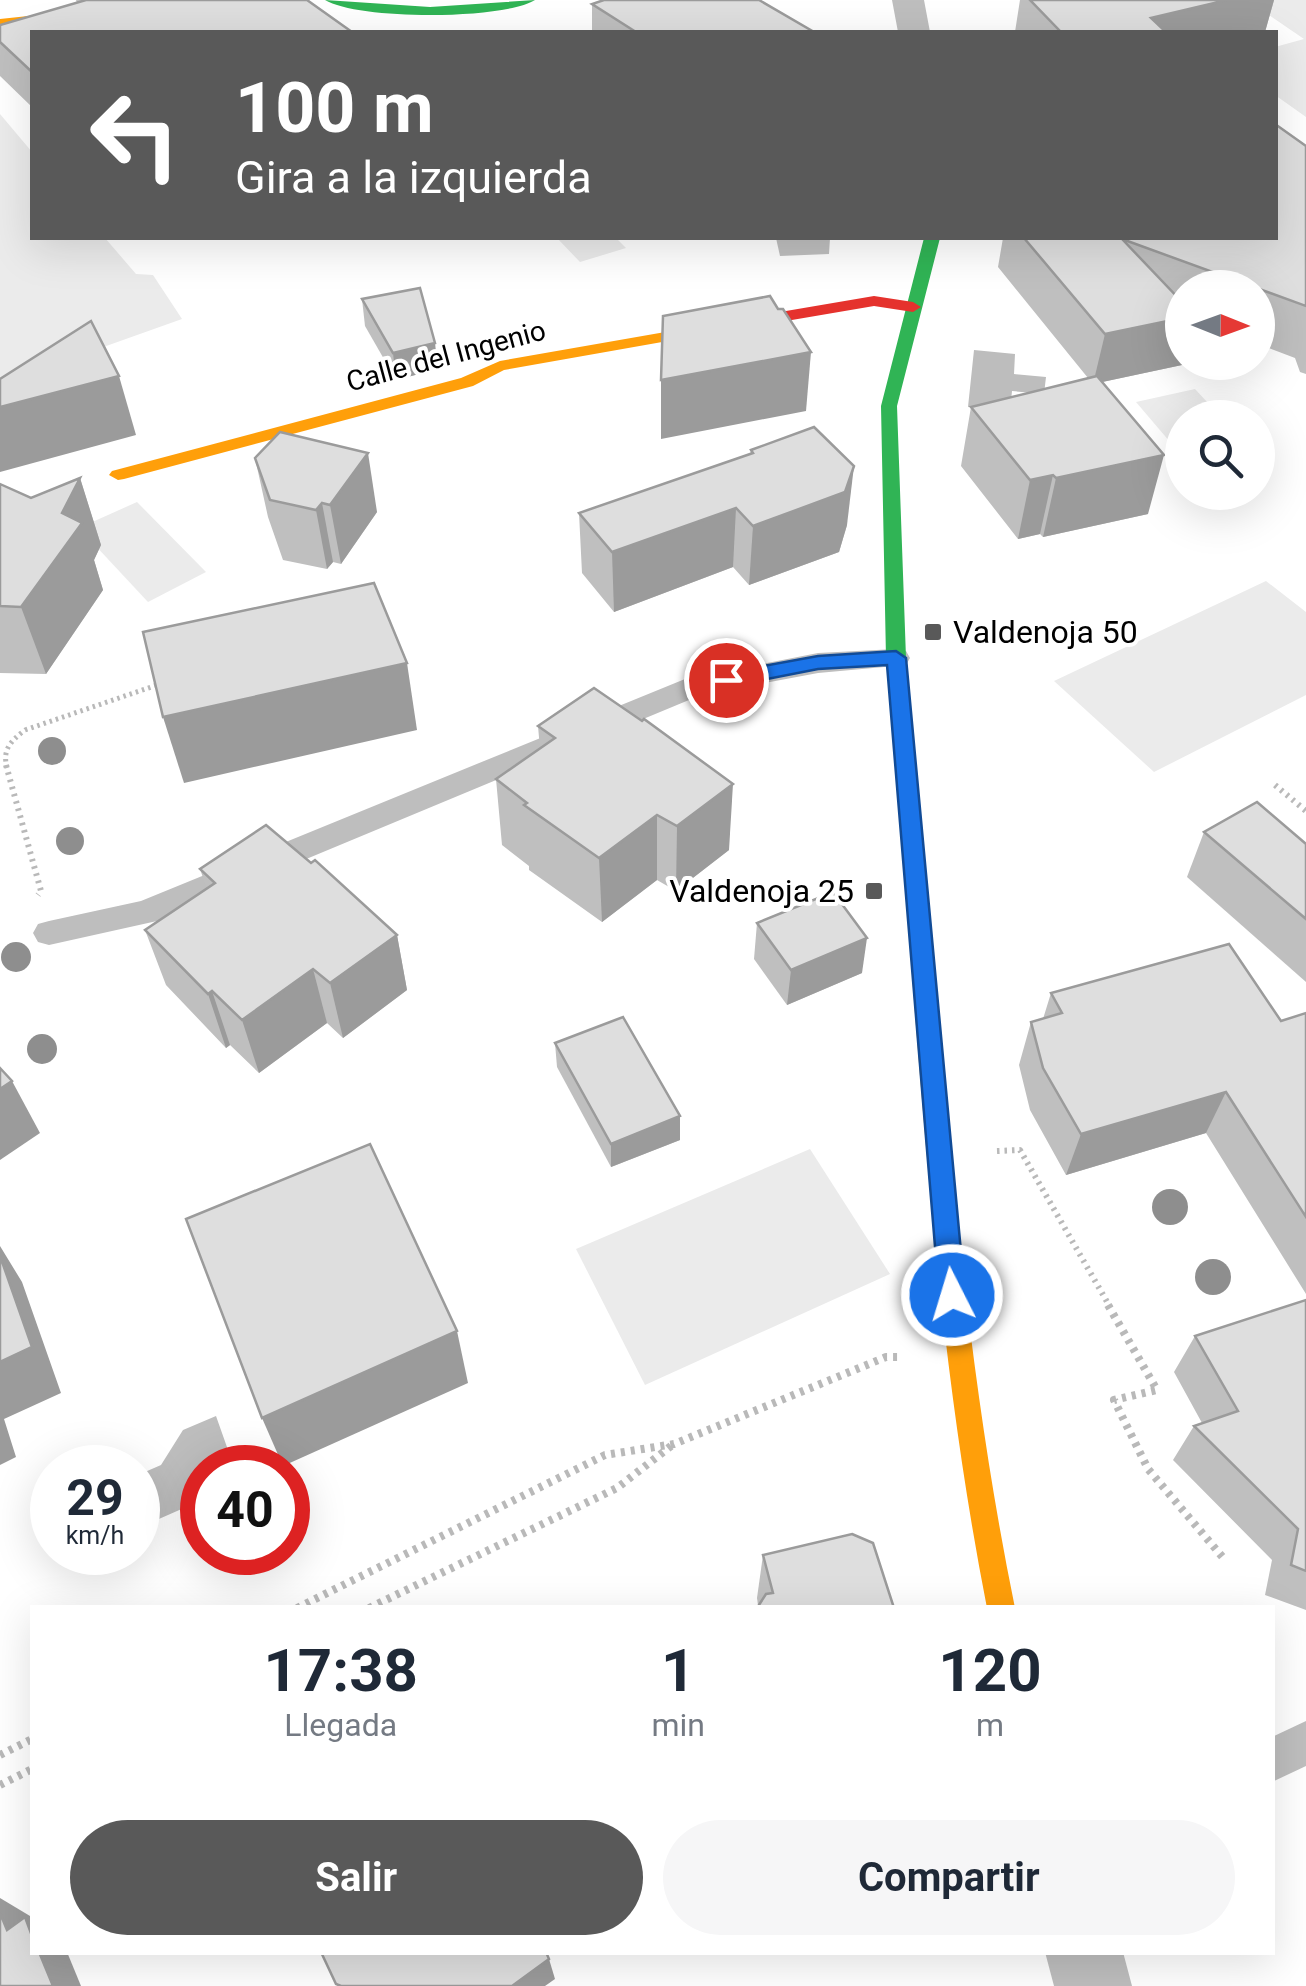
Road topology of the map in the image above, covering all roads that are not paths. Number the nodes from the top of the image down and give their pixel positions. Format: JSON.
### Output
{"nodes":[{"id":1,"x":123,"y":0,"type":"edge"},
{"id":2,"x":331,"y":0,"type":"edge"},
{"id":3,"x":529,"y":0,"type":"edge"},
{"id":4,"x":908,"y":0,"type":"edge"},
{"id":5,"x":0,"y":24,"type":"edge"},
{"id":6,"x":914,"y":30,"type":"edge"},
{"id":7,"x":931,"y":240,"type":"edge"},
{"id":8,"x":913,"y":307,"type":"junction"},
{"id":9,"x":118,"y":476,"type":"dead end"},
{"id":10,"x":896,"y":658,"type":"junction"},
{"id":11,"x":49,"y":933,"type":"dead end"},
{"id":12,"x":1000,"y":1605,"type":"edge"},
{"id":13,"x":1306,"y":1744,"type":"edge"},
{"id":14,"x":1275,"y":1760,"type":"edge"},
{"id":15,"x":1085,"y":1955,"type":"edge"},
{"id":16,"x":1093,"y":1986,"type":"edge"}],
"edges":[{"from":1,"to":5,"type":"street"},
{"from":2,"to":3,"type":"street"},
{"from":4,"to":6,"type":"street"},
{"from":7,"to":8,"type":"street"},
{"from":8,"to":9,"type":"street","name":"Calle del Ingenio"},
{"from":8,"to":10,"type":"street"},
{"from":10,"to":11,"type":"lane"},
{"from":10,"to":12,"type":"street"},
{"from":13,"to":14,"type":"lane"},
{"from":15,"to":16,"type":"street"}]}
